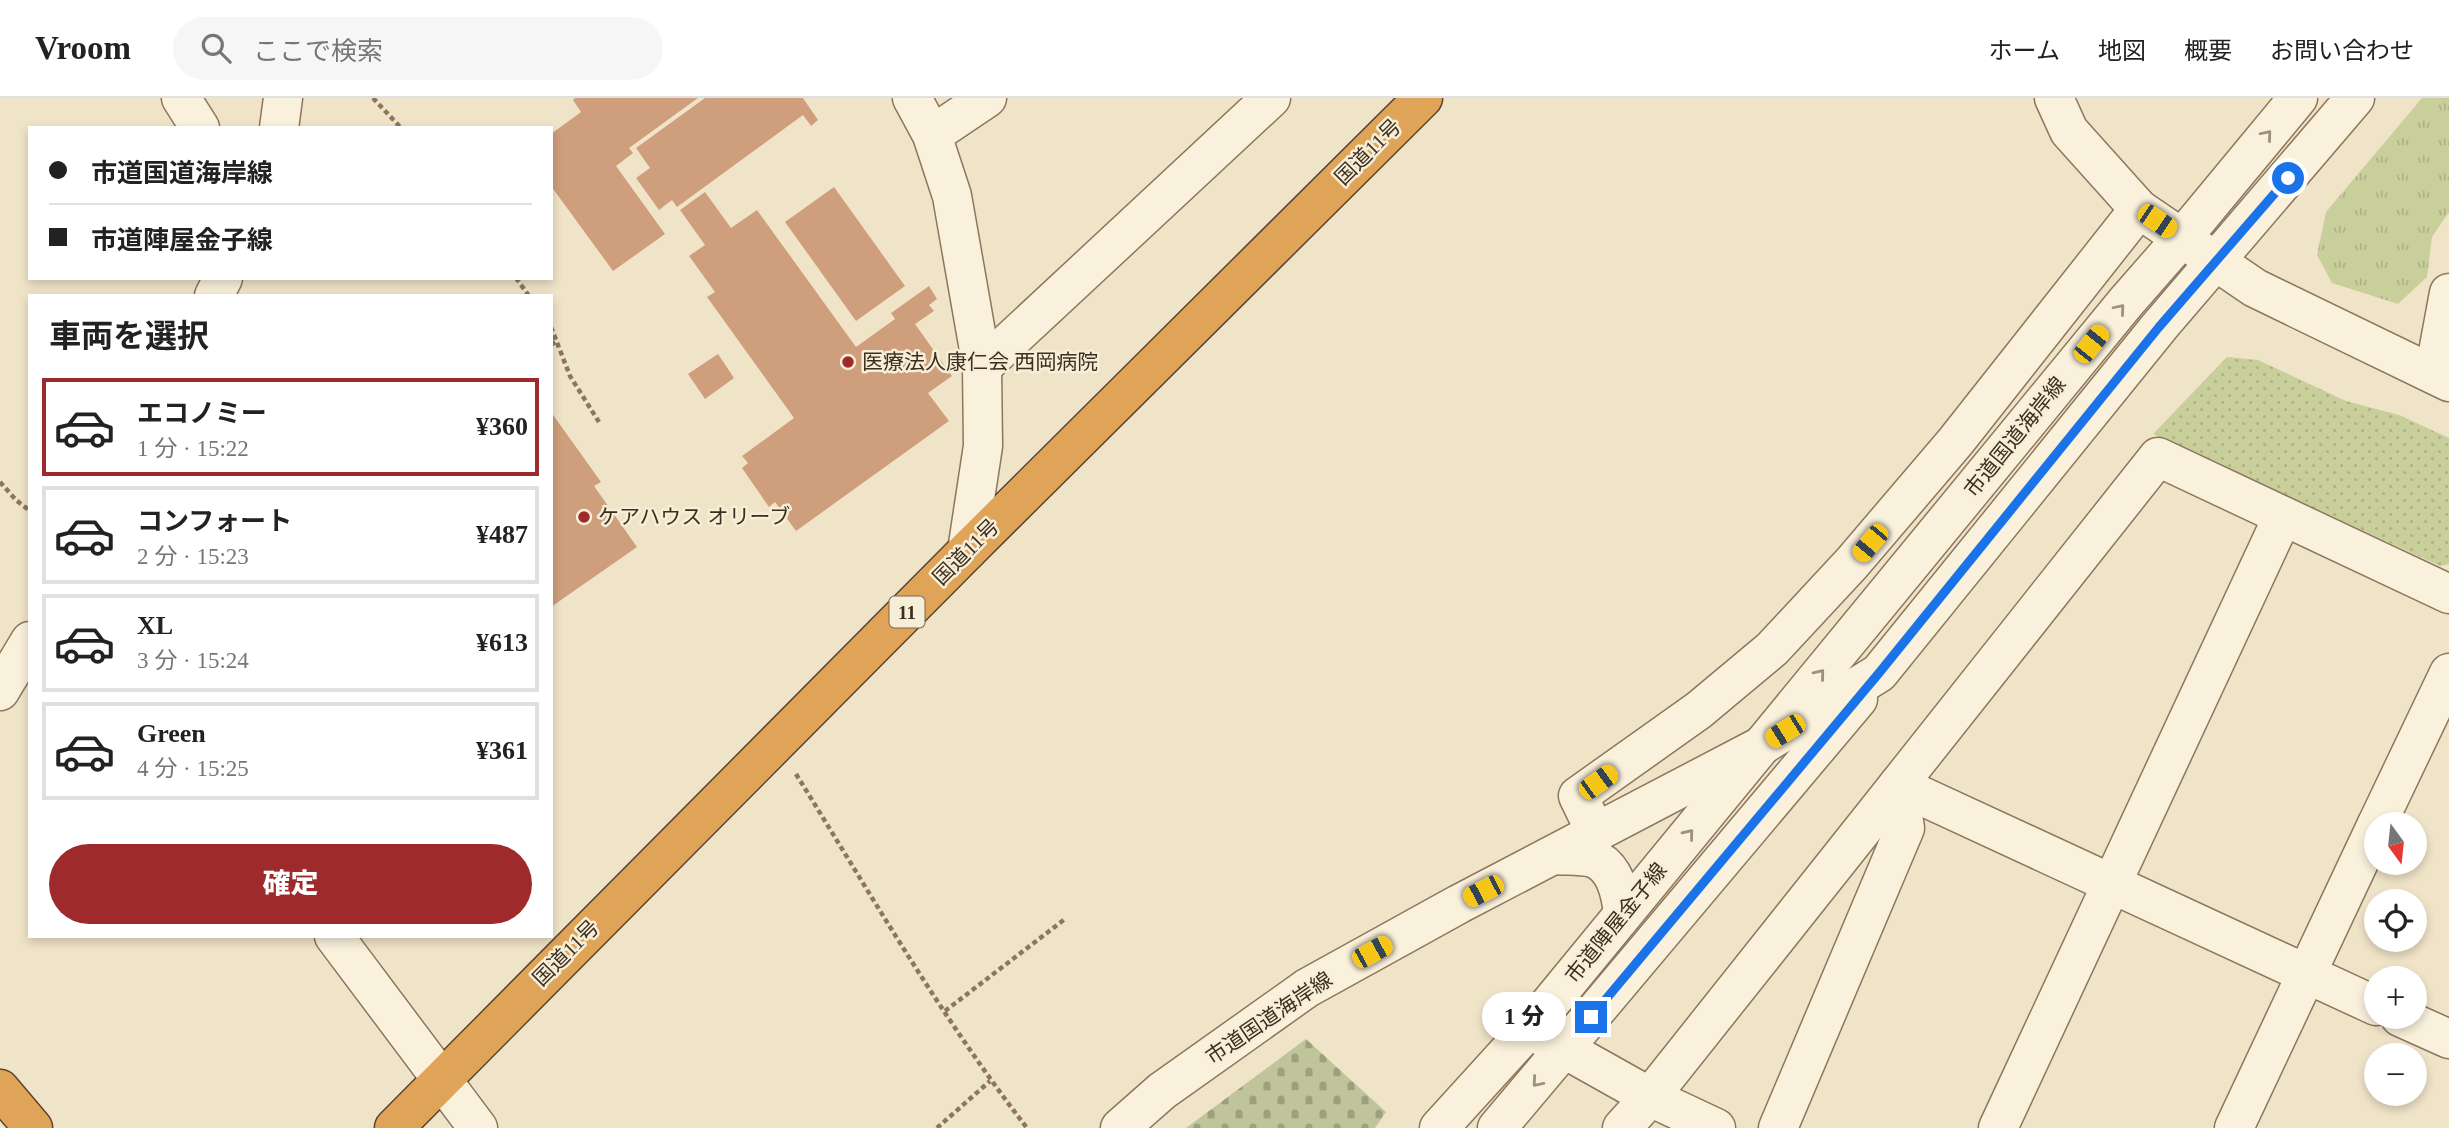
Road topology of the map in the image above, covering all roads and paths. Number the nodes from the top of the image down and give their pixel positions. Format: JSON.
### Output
{"nodes":[{"id":1,"x":181,"y":98,"type":"edge"},
{"id":2,"x":283,"y":98,"type":"edge"},
{"id":3,"x":373,"y":98,"type":"edge"},
{"id":4,"x":912,"y":98,"type":"edge"},
{"id":5,"x":988,"y":98,"type":"edge"},
{"id":6,"x":1271,"y":98,"type":"edge"},
{"id":7,"x":1423,"y":98,"type":"edge"},
{"id":8,"x":2054,"y":98,"type":"edge"},
{"id":9,"x":2298,"y":98,"type":"edge"},
{"id":10,"x":2355,"y":98,"type":"edge"},
{"id":11,"x":199,"y":126,"type":"edge"},
{"id":12,"x":279,"y":126,"type":"edge"},
{"id":13,"x":399,"y":126,"type":"edge"},
{"id":14,"x":932,"y":135,"type":"junction"},
{"id":15,"x":2139,"y":209,"type":"junction"},
{"id":16,"x":2182,"y":238,"type":"junction"},
{"id":17,"x":2216,"y":262,"type":"junction"},
{"id":18,"x":2449,"y":293,"type":"edge"},
{"id":19,"x":553,"y":332,"type":"edge"},
{"id":20,"x":557,"y":341,"type":"junction"},
{"id":21,"x":553,"y":344,"type":"edge"},
{"id":22,"x":982,"y":367,"type":"junction"},
{"id":23,"x":2442,"y":378,"type":"edge"},
{"id":24,"x":599,"y":422,"type":"dead end"},
{"id":25,"x":0,"y":482,"type":"edge"},
{"id":26,"x":28,"y":509,"type":"edge"},
{"id":27,"x":2283,"y":516,"type":"junction"},
{"id":28,"x":967,"y":551,"type":"junction"},
{"id":29,"x":2449,"y":594,"type":"edge"},
{"id":30,"x":28,"y":644,"type":"edge"},
{"id":31,"x":1879,"y":673,"type":"junction"},
{"id":32,"x":2449,"y":673,"type":"edge"},
{"id":33,"x":0,"y":691,"type":"edge"},
{"id":34,"x":776,"y":743,"type":"junction"},
{"id":35,"x":1761,"y":746,"type":"junction"},
{"id":36,"x":1898,"y":785,"type":"junction"},
{"id":37,"x":2383,"y":812,"type":"edge"},
{"id":38,"x":1596,"y":833,"type":"junction"},
{"id":39,"x":2364,"y":852,"type":"edge"},
{"id":40,"x":1554,"y":855,"type":"junction"},
{"id":41,"x":2113,"y":883,"type":"junction"},
{"id":42,"x":1623,"y":914,"type":"junction"},
{"id":43,"x":1065,"y":919,"type":"dead end"},
{"id":44,"x":336,"y":938,"type":"edge"},
{"id":45,"x":2307,"y":973,"type":"junction"},
{"id":46,"x":2364,"y":1000,"type":"edge"},
{"id":47,"x":945,"y":1011,"type":"junction"},
{"id":48,"x":1530,"y":1028,"type":"junction"},
{"id":49,"x":2427,"y":1029,"type":"edge"},
{"id":50,"x":2449,"y":1039,"type":"edge"},
{"id":51,"x":1564,"y":1050,"type":"junction"},
{"id":52,"x":441,"y":1078,"type":"junction"},
{"id":53,"x":990,"y":1081,"type":"junction"},
{"id":54,"x":0,"y":1088,"type":"edge"},
{"id":55,"x":1650,"y":1097,"type":"junction"},
{"id":56,"x":33,"y":1128,"type":"edge"},
{"id":57,"x":394,"y":1128,"type":"edge"},
{"id":58,"x":478,"y":1128,"type":"edge"},
{"id":59,"x":937,"y":1128,"type":"edge"},
{"id":60,"x":1027,"y":1128,"type":"edge"},
{"id":61,"x":1120,"y":1128,"type":"edge"},
{"id":62,"x":1438,"y":1128,"type":"edge"},
{"id":63,"x":1497,"y":1128,"type":"edge"},
{"id":64,"x":1622,"y":1128,"type":"edge"},
{"id":65,"x":1716,"y":1128,"type":"edge"},
{"id":66,"x":1778,"y":1128,"type":"edge"},
{"id":67,"x":1998,"y":1128,"type":"edge"},
{"id":68,"x":2234,"y":1128,"type":"edge"}],
"edges":[{"from":1,"to":11,"type":"street"},
{"from":2,"to":12,"type":"street"},
{"from":3,"to":13,"type":"path"},
{"from":4,"to":14,"type":"street"},
{"from":5,"to":14,"type":"street"},
{"from":6,"to":22,"type":"street"},
{"from":7,"to":28,"type":"highway","name":"国道11号","number":"11"},
{"from":8,"to":15,"type":"street"},
{"from":16,"to":9,"type":"street","name":"市道国道海岸線","one_way":true},
{"from":10,"to":17,"type":"street","name":"市道国道海岸線"},
{"from":14,"to":22,"type":"street"},
{"from":15,"to":16,"type":"street"},
{"from":15,"to":38,"type":"street"},
{"from":16,"to":17,"type":"street"},
{"from":35,"to":16,"type":"street","name":"市道国道海岸線","one_way":true},
{"from":17,"to":23,"type":"street"},
{"from":17,"to":31,"type":"street","name":"市道国道海岸線"},
{"from":18,"to":23,"type":"street"},
{"from":19,"to":20,"type":"path"},
{"from":20,"to":21,"type":"path"},
{"from":20,"to":24,"type":"path"},
{"from":22,"to":28,"type":"street"},
{"from":25,"to":26,"type":"path"},
{"from":27,"to":29,"type":"street"},
{"from":27,"to":36,"type":"street"},
{"from":27,"to":41,"type":"street"},
{"from":28,"to":34,"type":"highway","name":"国道11号","number":"11"},
{"from":30,"to":33,"type":"street"},
{"from":31,"to":35,"type":"street","name":"市道国道海岸線"},
{"from":31,"to":51,"type":"street","name":"市道陣屋金子線"},
{"from":32,"to":37,"type":"street"},
{"from":34,"to":47,"type":"path"},
{"from":34,"to":52,"type":"highway","name":"国道11号","number":"11"},
{"from":35,"to":38,"type":"street","name":"市道国道海岸線"},
{"from":42,"to":35,"type":"street","name":"市道陣屋金子線","one_way":true},
{"from":36,"to":41,"type":"street"},
{"from":36,"to":55,"type":"street"},
{"from":36,"to":66,"type":"street"},
{"from":38,"to":40,"type":"street","name":"市道国道海岸線"},
{"from":39,"to":45,"type":"street"},
{"from":40,"to":42,"type":"street"},
{"from":40,"to":61,"type":"street","name":"市道国道海岸線"},
{"from":41,"to":45,"type":"street"},
{"from":41,"to":67,"type":"street"},
{"from":42,"to":48,"type":"street","name":"市道陣屋金子線"},
{"from":43,"to":47,"type":"path"},
{"from":44,"to":52,"type":"street"},
{"from":45,"to":46,"type":"street"},
{"from":45,"to":68,"type":"street"},
{"from":47,"to":53,"type":"path"},
{"from":48,"to":51,"type":"street"},
{"from":48,"to":62,"type":"street","name":"市道陣屋金子線"},
{"from":49,"to":50,"type":"street"},
{"from":51,"to":55,"type":"street"},
{"from":51,"to":63,"type":"street","name":"市道陣屋金子線","one_way":true},
{"from":52,"to":57,"type":"highway","name":"国道11号","number":"11"},
{"from":52,"to":58,"type":"street"},
{"from":53,"to":59,"type":"path"},
{"from":53,"to":60,"type":"path"},
{"from":54,"to":56,"type":"highway"},
{"from":55,"to":64,"type":"street"},
{"from":55,"to":65,"type":"street"}]}
